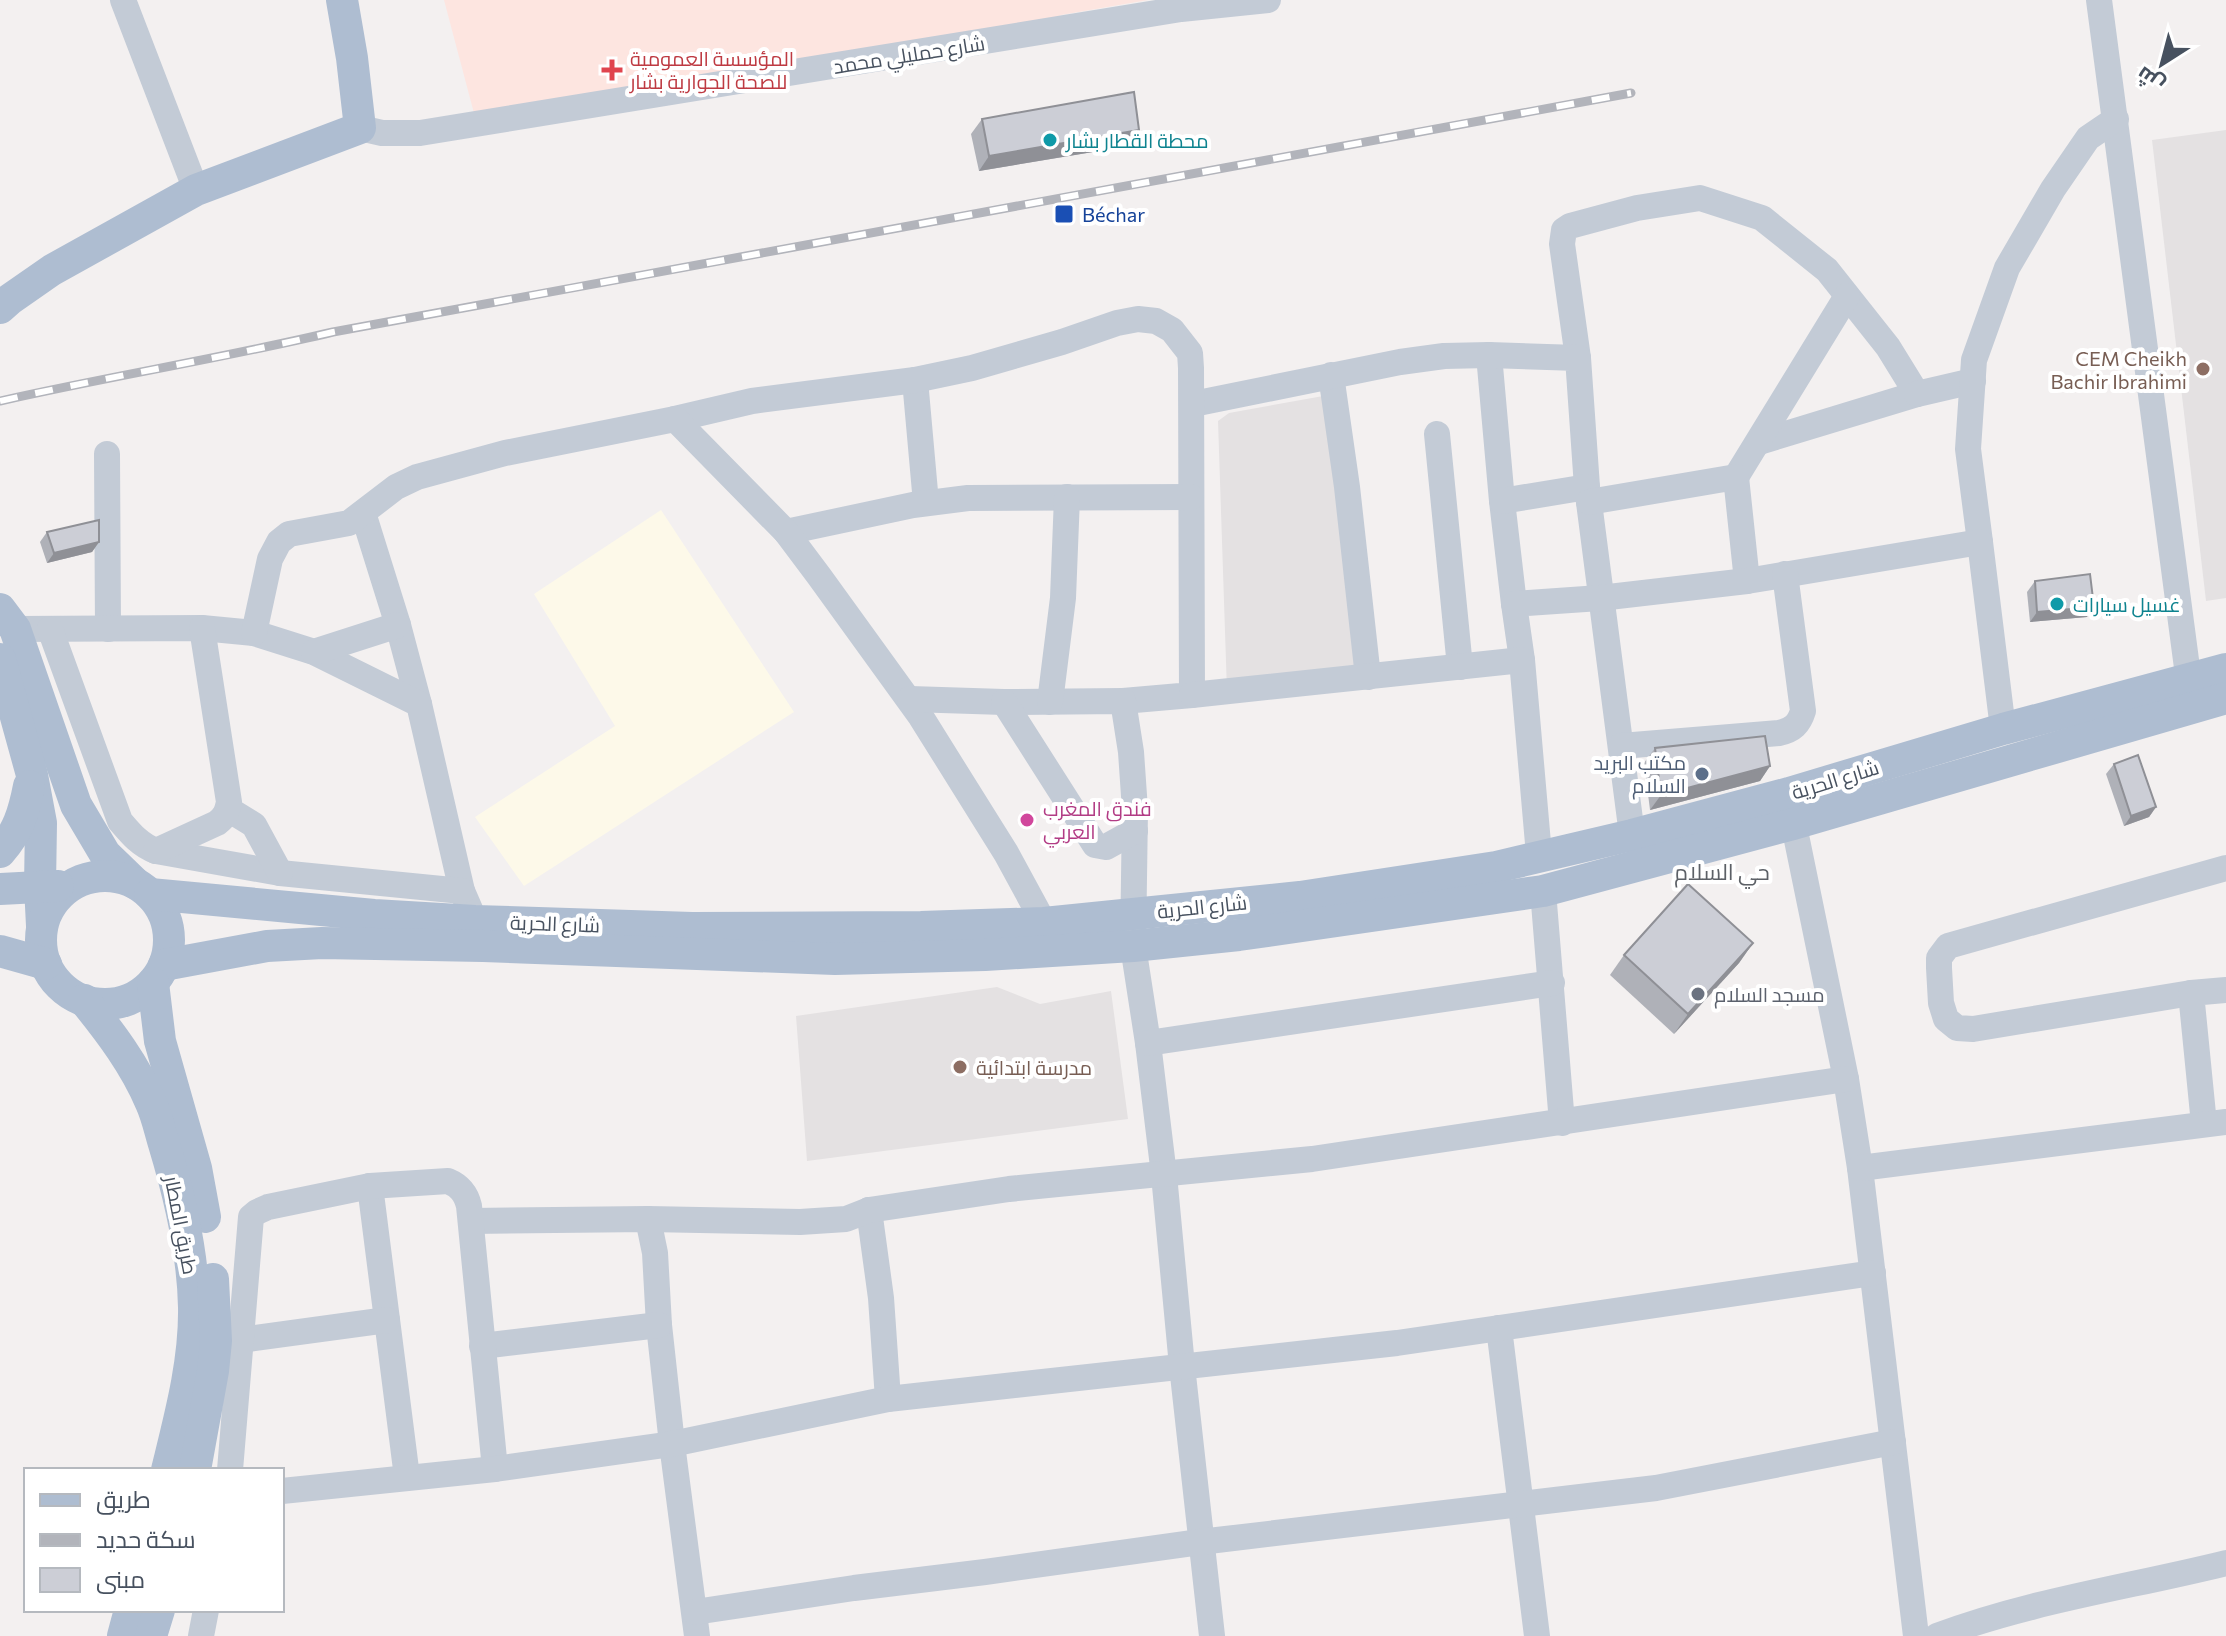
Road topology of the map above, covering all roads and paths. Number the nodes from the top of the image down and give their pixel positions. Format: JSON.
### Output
{"nodes":[{"id":1,"x":123,"y":0,"type":"edge"},
{"id":2,"x":342,"y":0,"type":"edge"},
{"id":3,"x":1268,"y":0,"type":"edge"},
{"id":4,"x":2099,"y":0,"type":"edge"},
{"id":5,"x":1234,"y":2,"type":"edge"},
{"id":6,"x":1205,"y":3,"type":"edge"},
{"id":7,"x":2116,"y":119,"type":"junction"},
{"id":8,"x":360,"y":128,"type":"junction"},
{"id":9,"x":196,"y":190,"type":"junction"},
{"id":10,"x":1847,"y":296,"type":"junction"},
{"id":11,"x":0,"y":308,"type":"edge"},
{"id":12,"x":1489,"y":355,"type":"junction"},
{"id":13,"x":1578,"y":358,"type":"junction"},
{"id":14,"x":1331,"y":375,"type":"junction"},
{"id":15,"x":915,"y":380,"type":"junction"},
{"id":16,"x":1973,"y":381,"type":"junction"},
{"id":17,"x":1917,"y":394,"type":"junction"},
{"id":18,"x":1193,"y":404,"type":"junction"},
{"id":19,"x":675,"y":419,"type":"junction"},
{"id":20,"x":1437,"y":434,"type":"dead end"},
{"id":21,"x":1759,"y":442,"type":"junction"},
{"id":22,"x":107,"y":454,"type":"dead end"},
{"id":23,"x":1736,"y":477,"type":"junction"},
{"id":24,"x":1588,"y":494,"type":"junction"},
{"id":25,"x":1067,"y":497,"type":"junction"},
{"id":26,"x":1191,"y":497,"type":"junction"},
{"id":27,"x":1502,"y":501,"type":"junction"},
{"id":28,"x":926,"y":503,"type":"junction"},
{"id":29,"x":363,"y":513,"type":"junction"},
{"id":30,"x":786,"y":532,"type":"junction"},
{"id":31,"x":1980,"y":542,"type":"junction"},
{"id":32,"x":1785,"y":574,"type":"junction"},
{"id":33,"x":1747,"y":581,"type":"junction"},
{"id":34,"x":1600,"y":598,"type":"junction"},
{"id":35,"x":1514,"y":604,"type":"junction"},
{"id":36,"x":7,"y":619,"type":"edge"},
{"id":37,"x":398,"y":625,"type":"junction"},
{"id":38,"x":202,"y":628,"type":"junction"},
{"id":39,"x":50,"y":629,"type":"junction"},
{"id":40,"x":108,"y":629,"type":"junction"},
{"id":41,"x":254,"y":633,"type":"junction"},
{"id":42,"x":314,"y":652,"type":"junction"},
{"id":43,"x":0,"y":659,"type":"edge"},
{"id":44,"x":1522,"y":660,"type":"junction"},
{"id":45,"x":1460,"y":667,"type":"junction"},
{"id":46,"x":2226,"y":669,"type":"edge"},
{"id":47,"x":1368,"y":677,"type":"junction"},
{"id":48,"x":2191,"y":694,"type":"junction"},
{"id":49,"x":1192,"y":695,"type":"junction"},
{"id":50,"x":2226,"y":698,"type":"edge"},
{"id":51,"x":910,"y":699,"type":"junction"},
{"id":52,"x":1123,"y":701,"type":"junction"},
{"id":53,"x":1004,"y":702,"type":"junction"},
{"id":54,"x":1050,"y":702,"type":"junction"},
{"id":55,"x":419,"y":704,"type":"junction"},
{"id":56,"x":2003,"y":729,"type":"junction"},
{"id":57,"x":1621,"y":746,"type":"junction"},
{"id":58,"x":32,"y":775,"type":"junction"},
{"id":59,"x":1791,"y":808,"type":"junction"},
{"id":60,"x":228,"y":809,"type":"junction"},
{"id":61,"x":1135,"y":831,"type":"junction"},
{"id":62,"x":1632,"y":835,"type":"junction"},
{"id":63,"x":156,"y":851,"type":"junction"},
{"id":64,"x":0,"y":852,"type":"edge"},
{"id":65,"x":1539,"y":855,"type":"junction"},
{"id":66,"x":2226,"y":868,"type":"edge"},
{"id":67,"x":280,"y":873,"type":"junction"},
{"id":68,"x":54,"y":886,"type":"junction"},
{"id":69,"x":0,"y":889,"type":"edge"},
{"id":70,"x":142,"y":889,"type":"junction"},
{"id":71,"x":462,"y":891,"type":"junction"},
{"id":72,"x":1543,"y":891,"type":"junction"},
{"id":73,"x":1133,"y":913,"type":"junction"},
{"id":74,"x":475,"y":921,"type":"junction"},
{"id":75,"x":1044,"y":923,"type":"junction"},
{"id":76,"x":1133,"y":946,"type":"junction"},
{"id":77,"x":0,"y":951,"type":"edge"},
{"id":78,"x":46,"y":964,"type":"junction"},
{"id":79,"x":159,"y":974,"type":"junction"},
{"id":80,"x":1552,"y":983,"type":"junction"},
{"id":81,"x":2226,"y":990,"type":"edge"},
{"id":82,"x":2191,"y":993,"type":"junction"},
{"id":83,"x":84,"y":1000,"type":"junction"},
{"id":84,"x":1148,"y":1043,"type":"junction"},
{"id":85,"x":1846,"y":1079,"type":"junction"},
{"id":86,"x":1562,"y":1123,"type":"junction"},
{"id":87,"x":2215,"y":1123,"type":"edge"},
{"id":88,"x":1860,"y":1168,"type":"junction"},
{"id":89,"x":1164,"y":1175,"type":"junction"},
{"id":90,"x":370,"y":1186,"type":"junction"},
{"id":91,"x":869,"y":1210,"type":"junction"},
{"id":92,"x":648,"y":1219,"type":"junction"},
{"id":93,"x":471,"y":1221,"type":"junction"},
{"id":94,"x":1873,"y":1273,"type":"junction"},
{"id":95,"x":387,"y":1320,"type":"junction"},
{"id":96,"x":659,"y":1325,"type":"junction"},
{"id":97,"x":1499,"y":1328,"type":"junction"},
{"id":98,"x":241,"y":1340,"type":"junction"},
{"id":99,"x":482,"y":1346,"type":"junction"},
{"id":100,"x":1182,"y":1366,"type":"junction"},
{"id":101,"x":888,"y":1399,"type":"junction"},
{"id":102,"x":1893,"y":1442,"type":"junction"},
{"id":103,"x":672,"y":1444,"type":"junction"},
{"id":104,"x":175,"y":1468,"type":"edge"},
{"id":105,"x":175,"y":1468,"type":"edge"},
{"id":106,"x":230,"y":1468,"type":"edge"},
{"id":107,"x":495,"y":1469,"type":"junction"},
{"id":108,"x":407,"y":1477,"type":"junction"},
{"id":109,"x":284,"y":1491,"type":"edge"},
{"id":110,"x":1519,"y":1503,"type":"junction"},
{"id":111,"x":1200,"y":1542,"type":"junction"},
{"id":112,"x":2226,"y":1563,"type":"edge"},
{"id":113,"x":129,"y":1612,"type":"edge"},
{"id":114,"x":158,"y":1612,"type":"edge"},
{"id":115,"x":206,"y":1612,"type":"edge"},
{"id":116,"x":696,"y":1624,"type":"edge"},
{"id":117,"x":123,"y":1636,"type":"edge"},
{"id":118,"x":151,"y":1636,"type":"edge"},
{"id":119,"x":201,"y":1636,"type":"edge"},
{"id":120,"x":1212,"y":1636,"type":"edge"},
{"id":121,"x":1537,"y":1636,"type":"edge"},
{"id":122,"x":1916,"y":1636,"type":"edge"},
{"id":123,"x":1937,"y":1636,"type":"edge"}],
"edges":[{"from":1,"to":9,"type":"street"},
{"from":2,"to":8,"type":"main road"},
{"from":3,"to":5,"type":"street","name":"شارع حمليلي محمد"},
{"from":4,"to":7,"type":"street"},
{"from":5,"to":6,"type":"street","name":"شارع حمليلي محمد"},
{"from":6,"to":8,"type":"street","name":"شارع حمليلي محمد"},
{"from":7,"to":16,"type":"street"},
{"from":7,"to":48,"type":"street"},
{"from":8,"to":9,"type":"main road"},
{"from":9,"to":11,"type":"main road"},
{"from":10,"to":13,"type":"street"},
{"from":10,"to":17,"type":"street"},
{"from":10,"to":21,"type":"street"},
{"from":12,"to":13,"type":"street"},
{"from":12,"to":14,"type":"street"},
{"from":12,"to":27,"type":"street"},
{"from":13,"to":24,"type":"street"},
{"from":14,"to":18,"type":"street"},
{"from":14,"to":47,"type":"street"},
{"from":15,"to":18,"type":"street"},
{"from":15,"to":19,"type":"street"},
{"from":15,"to":28,"type":"street"},
{"from":16,"to":17,"type":"street"},
{"from":16,"to":31,"type":"street"},
{"from":17,"to":21,"type":"street"},
{"from":18,"to":26,"type":"street"},
{"from":19,"to":29,"type":"street"},
{"from":19,"to":30,"type":"street"},
{"from":20,"to":45,"type":"street"},
{"from":21,"to":23,"type":"street"},
{"from":22,"to":40,"type":"street"},
{"from":23,"to":24,"type":"street"},
{"from":23,"to":33,"type":"street"},
{"from":24,"to":27,"type":"street"},
{"from":24,"to":34,"type":"street"},
{"from":25,"to":26,"type":"street"},
{"from":25,"to":28,"type":"street"},
{"from":25,"to":54,"type":"street"},
{"from":26,"to":49,"type":"street"},
{"from":27,"to":35,"type":"street"},
{"from":28,"to":30,"type":"street"},
{"from":29,"to":37,"type":"street"},
{"from":29,"to":41,"type":"street"},
{"from":30,"to":51,"type":"street"},
{"from":31,"to":32,"type":"street"},
{"from":31,"to":56,"type":"street"},
{"from":32,"to":33,"type":"street"},
{"from":32,"to":57,"type":"street"},
{"from":33,"to":34,"type":"street"},
{"from":34,"to":35,"type":"street"},
{"from":34,"to":57,"type":"street"},
{"from":35,"to":44,"type":"street"},
{"from":36,"to":39,"type":"street"},
{"from":36,"to":70,"type":"main road"},
{"from":37,"to":42,"type":"street"},
{"from":37,"to":55,"type":"street"},
{"from":38,"to":40,"type":"street"},
{"from":38,"to":41,"type":"street"},
{"from":38,"to":60,"type":"street"},
{"from":39,"to":40,"type":"street"},
{"from":39,"to":63,"type":"street"},
{"from":41,"to":42,"type":"street"},
{"from":42,"to":55,"type":"street"},
{"from":43,"to":58,"type":"main road"},
{"from":44,"to":45,"type":"street"},
{"from":44,"to":65,"type":"street"},
{"from":45,"to":47,"type":"street"},
{"from":46,"to":48,"type":"main road","name":"شارع الحرية"},
{"from":47,"to":49,"type":"street"},
{"from":48,"to":50,"type":"main road","name":"شارع الحرية"},
{"from":48,"to":56,"type":"main road","name":"شارع الحرية"},
{"from":48,"to":59,"type":"main road","name":"شارع الحرية"},
{"from":49,"to":52,"type":"street"},
{"from":51,"to":53,"type":"street"},
{"from":51,"to":75,"type":"street"},
{"from":52,"to":54,"type":"street"},
{"from":52,"to":61,"type":"street"},
{"from":53,"to":54,"type":"street"},
{"from":53,"to":61,"type":"street"},
{"from":55,"to":71,"type":"street"},
{"from":56,"to":59,"type":"main road","name":"شارع الحرية"},
{"from":57,"to":62,"type":"street"},
{"from":58,"to":64,"type":"main road"},
{"from":58,"to":68,"type":"main road"},
{"from":59,"to":62,"type":"main road","name":"شارع الحرية"},
{"from":59,"to":72,"type":"main road","name":"شارع الحرية"},
{"from":59,"to":85,"type":"street"},
{"from":60,"to":63,"type":"street"},
{"from":60,"to":67,"type":"street"},
{"from":61,"to":73,"type":"street"},
{"from":62,"to":65,"type":"main road","name":"شارع الحرية"},
{"from":63,"to":67,"type":"street"},
{"from":65,"to":73,"type":"main road","name":"شارع الحرية"},
{"from":66,"to":82,"type":"street"},
{"from":67,"to":71,"type":"street"},
{"from":68,"to":69,"type":"main road"},
{"from":68,"to":70,"type":"main road"},
{"from":68,"to":78,"type":"main road"},
{"from":70,"to":74,"type":"main road","name":"شارع الحرية"},
{"from":70,"to":79,"type":"main road"},
{"from":71,"to":74,"type":"street"},
{"from":72,"to":76,"type":"main road","name":"شارع الحرية"},
{"from":72,"to":80,"type":"street"},
{"from":73,"to":75,"type":"main road","name":"شارع الحرية"},
{"from":73,"to":76,"type":"street"},
{"from":74,"to":75,"type":"main road","name":"شارع الحرية"},
{"from":76,"to":79,"type":"main road","name":"شارع الحرية"},
{"from":76,"to":84,"type":"street"},
{"from":77,"to":78,"type":"main road"},
{"from":78,"to":83,"type":"main road"},
{"from":79,"to":83,"type":"main road"},
{"from":79,"to":104,"type":"main road","name":"طريق المطار"},
{"from":80,"to":84,"type":"street"},
{"from":80,"to":86,"type":"street"},
{"from":81,"to":82,"type":"street"},
{"from":82,"to":87,"type":"street"},
{"from":83,"to":105,"type":"main road","name":"طريق المطار"},
{"from":84,"to":89,"type":"street"},
{"from":85,"to":86,"type":"street"},
{"from":85,"to":88,"type":"street"},
{"from":86,"to":89,"type":"street"},
{"from":87,"to":88,"type":"street"},
{"from":88,"to":94,"type":"street"},
{"from":89,"to":91,"type":"street"},
{"from":89,"to":100,"type":"street"},
{"from":90,"to":93,"type":"street"},
{"from":90,"to":95,"type":"street"},
{"from":90,"to":98,"type":"street"},
{"from":91,"to":92,"type":"street"},
{"from":91,"to":101,"type":"street"},
{"from":92,"to":93,"type":"street"},
{"from":92,"to":96,"type":"street"},
{"from":93,"to":99,"type":"street"},
{"from":94,"to":97,"type":"street"},
{"from":94,"to":102,"type":"street"},
{"from":95,"to":98,"type":"street"},
{"from":95,"to":108,"type":"street"},
{"from":96,"to":99,"type":"street"},
{"from":96,"to":103,"type":"street"},
{"from":97,"to":100,"type":"street"},
{"from":97,"to":110,"type":"street"},
{"from":98,"to":106,"type":"street"},
{"from":99,"to":107,"type":"street"},
{"from":100,"to":101,"type":"street"},
{"from":100,"to":111,"type":"street"},
{"from":101,"to":103,"type":"street"},
{"from":102,"to":110,"type":"street"},
{"from":102,"to":122,"type":"street"},
{"from":103,"to":107,"type":"street"},
{"from":103,"to":116,"type":"street"},
{"from":107,"to":108,"type":"street"},
{"from":108,"to":109,"type":"street"},
{"from":110,"to":111,"type":"street"},
{"from":110,"to":121,"type":"street"},
{"from":111,"to":116,"type":"street"},
{"from":111,"to":120,"type":"street"},
{"from":112,"to":123,"type":"street"},
{"from":113,"to":117,"type":"main road"},
{"from":114,"to":118,"type":"main road"},
{"from":115,"to":119,"type":"street"}]}
